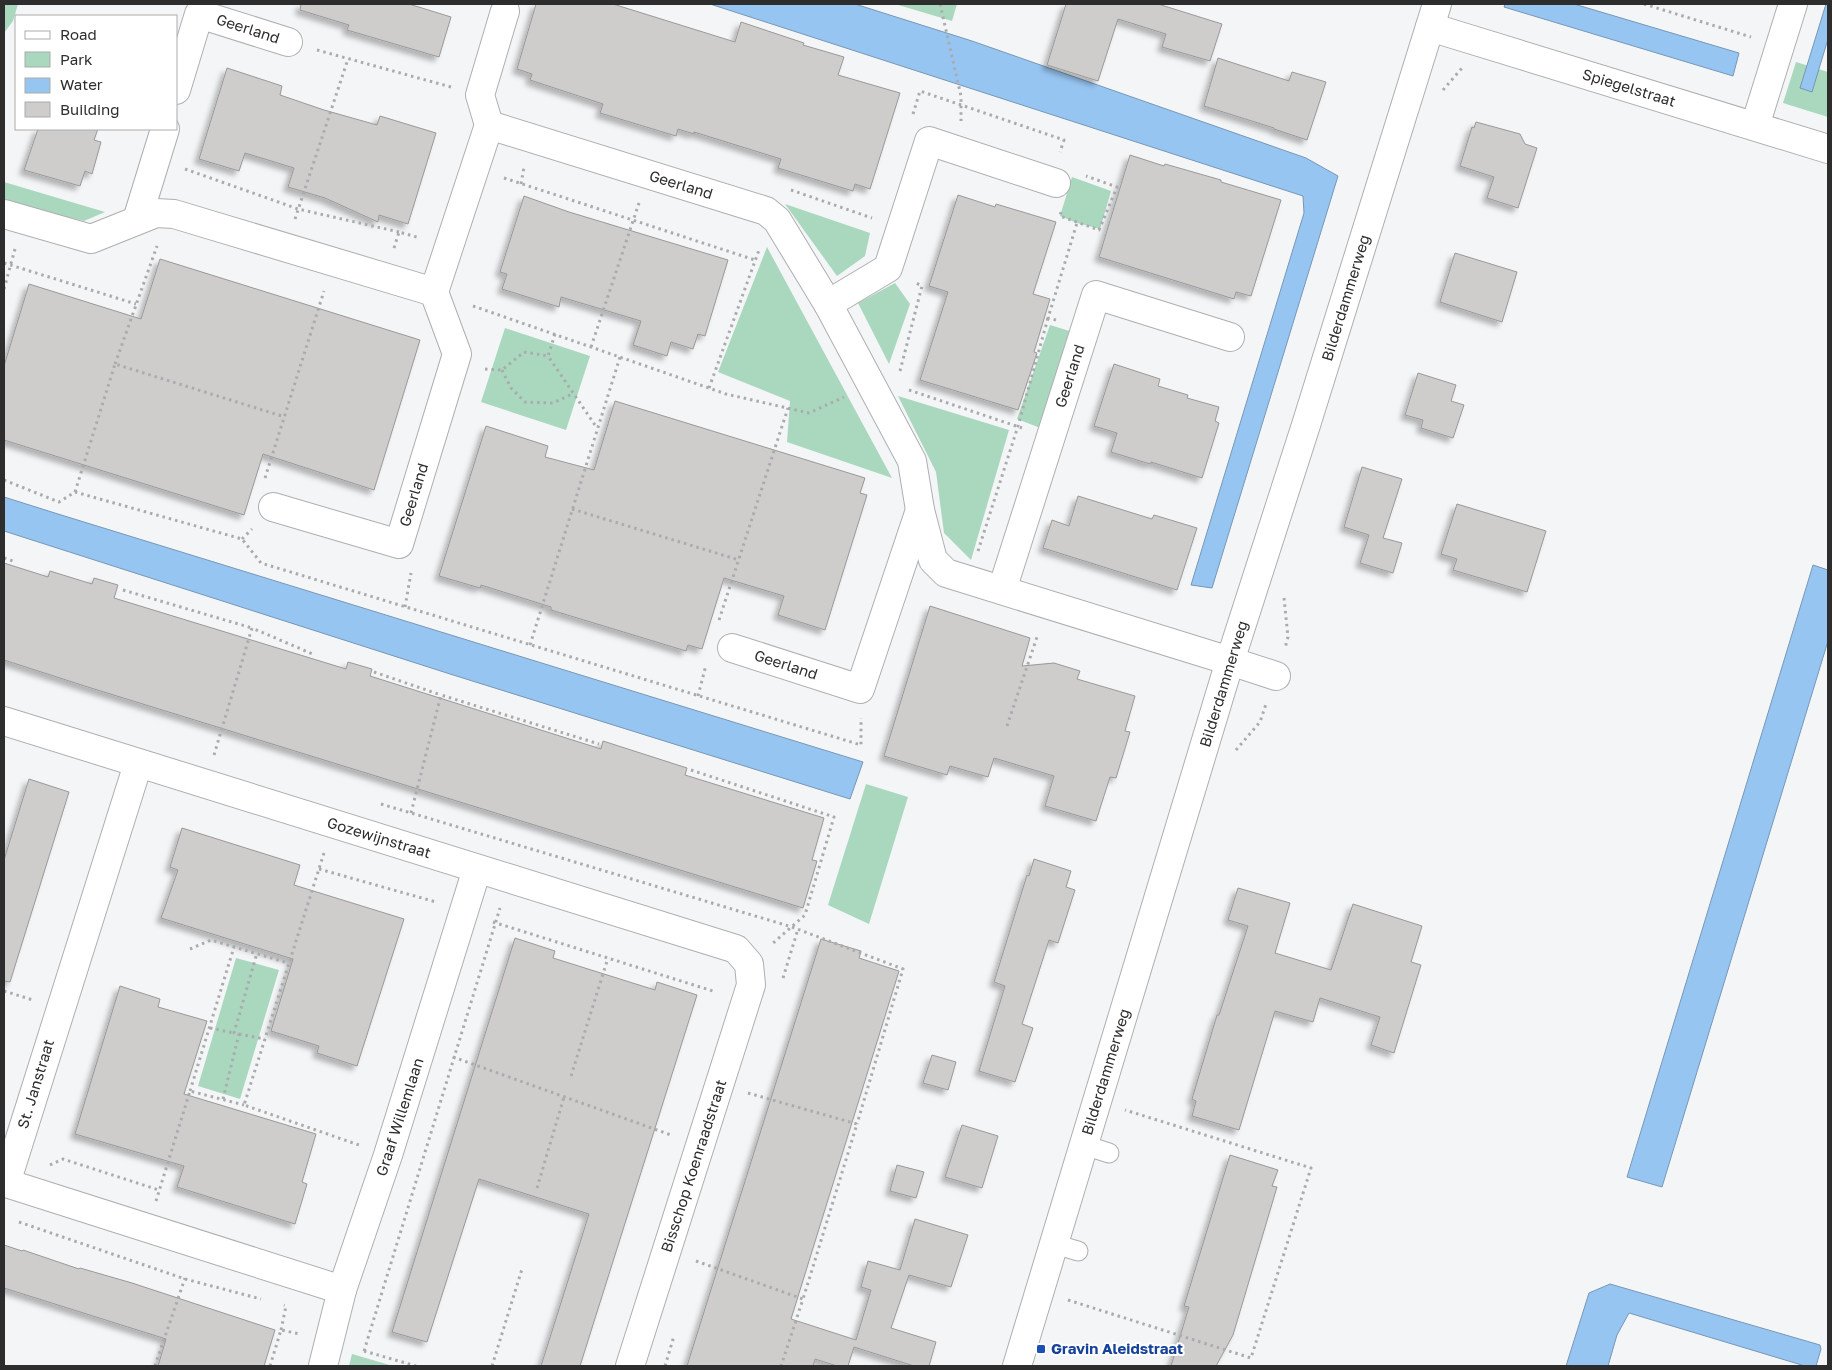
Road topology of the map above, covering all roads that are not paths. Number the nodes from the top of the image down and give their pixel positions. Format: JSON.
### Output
{"nodes":[{"id":1,"x":1793,"y":4,"type":"edge"},
{"id":2,"x":505,"y":11,"type":"dead end"},
{"id":3,"x":1433,"y":15,"type":"edge"},
{"id":4,"x":288,"y":42,"type":"road end"},
{"id":5,"x":178,"y":83,"type":"edge"},
{"id":6,"x":489,"y":125,"type":"junction"},
{"id":7,"x":1755,"y":126,"type":"junction"},
{"id":8,"x":164,"y":130,"type":"edge"},
{"id":9,"x":1828,"y":149,"type":"edge"},
{"id":10,"x":1058,"y":183,"type":"road end"},
{"id":11,"x":12,"y":217,"type":"edge"},
{"id":12,"x":137,"y":220,"type":"junction"},
{"id":13,"x":434,"y":292,"type":"junction"},
{"id":14,"x":828,"y":304,"type":"junction"},
{"id":15,"x":1230,"y":337,"type":"dead end"},
{"id":16,"x":273,"y":507,"type":"road end"},
{"id":17,"x":920,"y":510,"type":"junction"},
{"id":18,"x":1002,"y":590,"type":"junction"},
{"id":19,"x":732,"y":648,"type":"dead end"},
{"id":20,"x":1230,"y":661,"type":"junction"},
{"id":21,"x":1276,"y":676,"type":"dead end"},
{"id":22,"x":4,"y":721,"type":"edge"},
{"id":23,"x":138,"y":764,"type":"junction"},
{"id":24,"x":477,"y":869,"type":"junction"},
{"id":25,"x":749,"y":964,"type":"joint"},
{"id":26,"x":342,"y":1290,"type":"junction"},
{"id":27,"x":323,"y":1366,"type":"edge"},
{"id":28,"x":630,"y":1366,"type":"edge"},
{"id":29,"x":1018,"y":1366,"type":"edge"}],
"edges":[{"from":1,"to":7,"type":"street"},
{"from":2,"to":6,"type":"street"},
{"from":3,"to":7,"type":"street","name":"Spiegelstraat"},
{"from":3,"to":20,"type":"street","name":"Bilderdammerweg"},
{"from":4,"to":5,"type":"street","name":"Geerland"},
{"from":6,"to":13,"type":"street"},
{"from":6,"to":14,"type":"street","name":"Geerland"},
{"from":7,"to":9,"type":"street","name":"Spiegelstraat"},
{"from":8,"to":12,"type":"street"},
{"from":10,"to":14,"type":"street"},
{"from":11,"to":12,"type":"street"},
{"from":12,"to":13,"type":"street"},
{"from":13,"to":16,"type":"street","name":"Geerland"},
{"from":14,"to":17,"type":"street","name":"Geerland"},
{"from":15,"to":18,"type":"street","name":"Geerland"},
{"from":17,"to":18,"type":"street","name":"Geerland"},
{"from":17,"to":19,"type":"street","name":"Geerland"},
{"from":18,"to":20,"type":"street","name":"Geerland"},
{"from":20,"to":21,"type":"street","name":"Geerland"},
{"from":20,"to":29,"type":"street","name":"Bilderdammerweg"},
{"from":22,"to":23,"type":"street","name":"Gozewijnstraat"},
{"from":23,"to":24,"type":"street","name":"Gozewijnstraat"},
{"from":23,"to":26,"type":"street","name":"St. Janstraat"},
{"from":24,"to":25,"type":"street","name":"Gozewijnstraat"},
{"from":24,"to":26,"type":"street","name":"Graaf Willemlaan"},
{"from":25,"to":28,"type":"street","name":"Bisschop Koenraadstraat"},
{"from":26,"to":27,"type":"street","name":"Graaf Willemlaan"}]}
